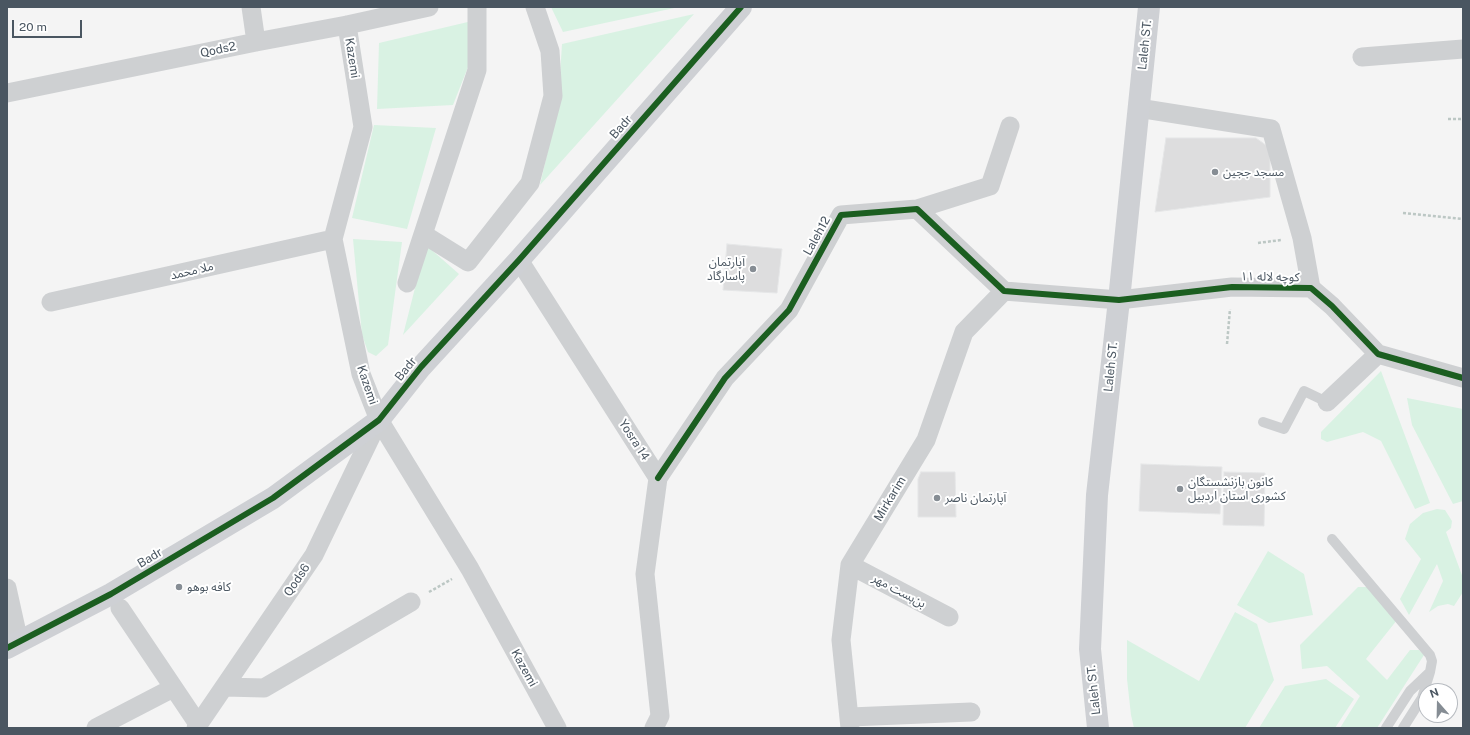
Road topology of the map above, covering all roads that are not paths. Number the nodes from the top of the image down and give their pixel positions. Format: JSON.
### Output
{"nodes":[{"id":1,"x":250,"y":7,"type":"edge"},
{"id":2,"x":429,"y":7,"type":"edge"},
{"id":3,"x":478,"y":7,"type":"edge"},
{"id":4,"x":535,"y":7,"type":"edge"},
{"id":5,"x":741,"y":7,"type":"edge"},
{"id":6,"x":1149,"y":7,"type":"edge"},
{"id":7,"x":347,"y":25,"type":"junction"},
{"id":8,"x":256,"y":42,"type":"junction"},
{"id":9,"x":1463,"y":49,"type":"edge"},
{"id":10,"x":1362,"y":57,"type":"dead end"},
{"id":11,"x":7,"y":93,"type":"edge"},
{"id":12,"x":1138,"y":108,"type":"junction"},
{"id":13,"x":1010,"y":126,"type":"dead end"},
{"id":14,"x":917,"y":209,"type":"junction"},
{"id":15,"x":423,"y":234,"type":"junction"},
{"id":16,"x":333,"y":239,"type":"junction"},
{"id":17,"x":519,"y":260,"type":"junction"},
{"id":18,"x":407,"y":283,"type":"dead end"},
{"id":19,"x":1311,"y":288,"type":"junction"},
{"id":20,"x":1004,"y":291,"type":"junction"},
{"id":21,"x":1118,"y":300,"type":"junction"},
{"id":22,"x":51,"y":302,"type":"dead end"},
{"id":23,"x":1378,"y":354,"type":"junction"},
{"id":24,"x":1463,"y":378,"type":"edge"},
{"id":25,"x":1327,"y":402,"type":"joint"},
{"id":26,"x":379,"y":420,"type":"junction"},
{"id":27,"x":1263,"y":422,"type":"dead end"},
{"id":28,"x":658,"y":478,"type":"junction"},
{"id":29,"x":1332,"y":539,"type":"dead end"},
{"id":30,"x":850,"y":565,"type":"junction"},
{"id":31,"x":7,"y":588,"type":"edge"},
{"id":32,"x":411,"y":602,"type":"road end"},
{"id":33,"x":120,"y":608,"type":"dead end"},
{"id":34,"x":949,"y":617,"type":"dead end"},
{"id":35,"x":13,"y":645,"type":"edge"},
{"id":36,"x":1430,"y":672,"type":"junction"},
{"id":37,"x":225,"y":687,"type":"junction"},
{"id":38,"x":173,"y":688,"type":"junction"},
{"id":39,"x":971,"y":712,"type":"dead end"},
{"id":40,"x":850,"y":722,"type":"edge"},
{"id":41,"x":662,"y":724,"type":"edge"},
{"id":42,"x":197,"y":726,"type":"edge"},
{"id":43,"x":556,"y":727,"type":"edge"},
{"id":44,"x":96,"y":728,"type":"edge"},
{"id":45,"x":1098,"y":728,"type":"edge"},
{"id":46,"x":1386,"y":728,"type":"edge"},
{"id":47,"x":1403,"y":728,"type":"edge"}],
"edges":[{"from":1,"to":8,"type":"street"},
{"from":2,"to":7,"type":"street","name":"Qods2"},
{"from":3,"to":15,"type":"street"},
{"from":4,"to":15,"type":"street"},
{"from":5,"to":17,"type":"street","name":"Badr"},
{"from":6,"to":12,"type":"street","name":"Laleh ST."},
{"from":7,"to":8,"type":"street","name":"Qods2"},
{"from":7,"to":16,"type":"street","name":"Kazemi"},
{"from":8,"to":11,"type":"street","name":"Qods2"},
{"from":9,"to":10,"type":"street"},
{"from":12,"to":19,"type":"street"},
{"from":12,"to":21,"type":"street","name":"Laleh ST."},
{"from":13,"to":14,"type":"street"},
{"from":14,"to":20,"type":"street"},
{"from":14,"to":28,"type":"street","name":"Laleh12"},
{"from":15,"to":18,"type":"street"},
{"from":16,"to":22,"type":"street","name":"ملا محمد"},
{"from":16,"to":26,"type":"street","name":"Kazemi"},
{"from":17,"to":26,"type":"street","name":"Badr"},
{"from":17,"to":28,"type":"street","name":"Yosra 14"},
{"from":19,"to":21,"type":"street","name":"کوچه لاله ۱۱"},
{"from":19,"to":23,"type":"street","name":"کوچه لاله ۱۱"},
{"from":20,"to":21,"type":"street"},
{"from":20,"to":30,"type":"street","name":"Mirkarim"},
{"from":21,"to":45,"type":"street","name":"Laleh ST."},
{"from":23,"to":24,"type":"street"},
{"from":23,"to":25,"type":"street"},
{"from":25,"to":27,"type":"lane"},
{"from":26,"to":35,"type":"street","name":"Badr"},
{"from":26,"to":37,"type":"street","name":"Qods6"},
{"from":26,"to":43,"type":"street","name":"Kazemi"},
{"from":28,"to":41,"type":"street"},
{"from":29,"to":36,"type":"lane"},
{"from":30,"to":34,"type":"street","name":"بن‌بست مهر"},
{"from":30,"to":40,"type":"street","name":"Mirkarim"},
{"from":31,"to":35,"type":"street"},
{"from":32,"to":37,"type":"street"},
{"from":33,"to":38,"type":"street"},
{"from":36,"to":46,"type":"lane"},
{"from":36,"to":47,"type":"lane"},
{"from":37,"to":42,"type":"street","name":"Qods6"},
{"from":38,"to":42,"type":"street"},
{"from":38,"to":44,"type":"street"},
{"from":39,"to":40,"type":"street"}]}
